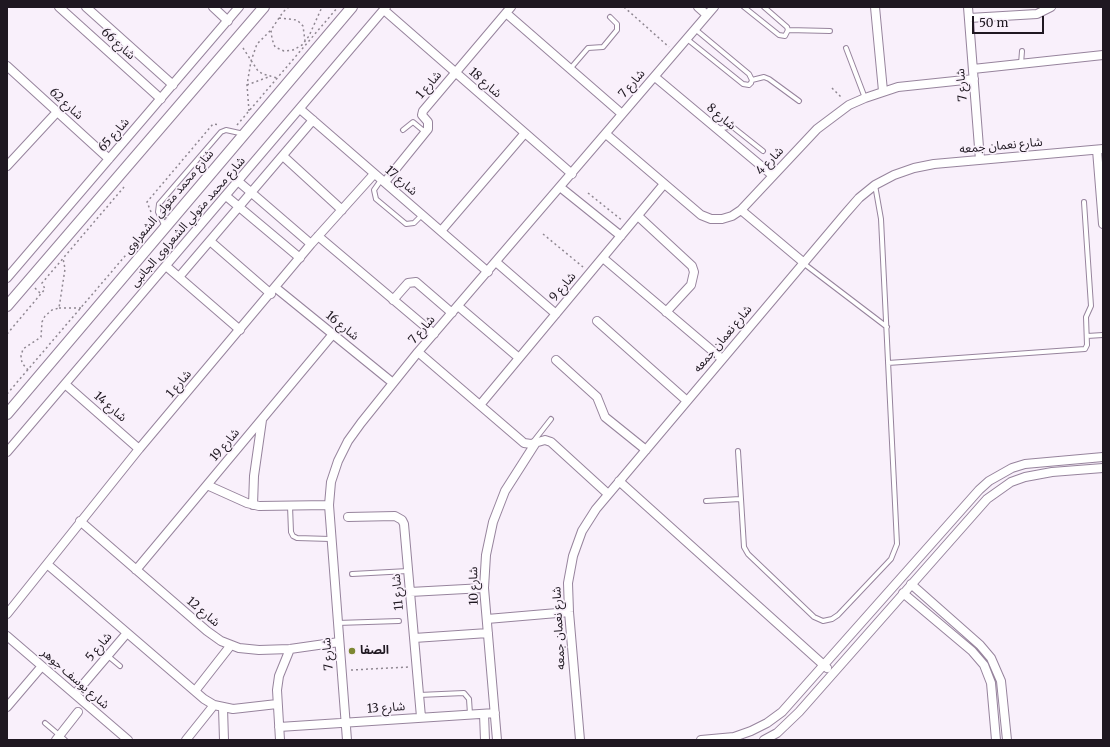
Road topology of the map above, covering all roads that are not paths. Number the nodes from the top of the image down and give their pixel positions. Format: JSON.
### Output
{"nodes":[{"id":1,"x":59,"y":7,"type":"edge"},
{"id":2,"x":86,"y":7,"type":"edge"},
{"id":3,"x":213,"y":7,"type":"edge"},
{"id":4,"x":239,"y":7,"type":"edge"},
{"id":5,"x":264,"y":7,"type":"edge"},
{"id":6,"x":352,"y":7,"type":"edge"},
{"id":7,"x":698,"y":7,"type":"edge"},
{"id":8,"x":714,"y":7,"type":"edge"},
{"id":9,"x":744,"y":7,"type":"edge"},
{"id":10,"x":764,"y":7,"type":"edge"},
{"id":11,"x":875,"y":7,"type":"edge"},
{"id":12,"x":968,"y":7,"type":"edge"},
{"id":13,"x":1051,"y":7,"type":"edge"},
{"id":14,"x":385,"y":9,"type":"edge"},
{"id":15,"x":509,"y":10,"type":"edge"},
{"id":16,"x":707,"y":15,"type":"junction"},
{"id":17,"x":610,"y":17,"type":"dead end"},
{"id":18,"x":969,"y":18,"type":"junction"},
{"id":19,"x":228,"y":20,"type":"junction"},
{"id":20,"x":695,"y":29,"type":"junction"},
{"id":21,"x":788,"y":30,"type":"junction"},
{"id":22,"x":830,"y":31,"type":"dead end"},
{"id":23,"x":686,"y":39,"type":"junction"},
{"id":24,"x":846,"y":48,"type":"dead end"},
{"id":25,"x":1022,"y":52,"type":"dead end"},
{"id":26,"x":1103,"y":55,"type":"edge"},
{"id":27,"x":1022,"y":64,"type":"junction"},
{"id":28,"x":7,"y":66,"type":"edge"},
{"id":29,"x":570,"y":69,"type":"junction"},
{"id":30,"x":973,"y":69,"type":"junction"},
{"id":31,"x":456,"y":73,"type":"junction"},
{"id":32,"x":655,"y":77,"type":"junction"},
{"id":33,"x":974,"y":79,"type":"junction"},
{"id":34,"x":752,"y":80,"type":"junction"},
{"id":35,"x":173,"y":85,"type":"junction"},
{"id":36,"x":883,"y":91,"type":"junction"},
{"id":37,"x":865,"y":98,"type":"junction"},
{"id":38,"x":161,"y":99,"type":"junction"},
{"id":39,"x":799,"y":101,"type":"dead end"},
{"id":40,"x":300,"y":109,"type":"junction"},
{"id":41,"x":57,"y":112,"type":"junction"},
{"id":42,"x":622,"y":114,"type":"junction"},
{"id":43,"x":313,"y":120,"type":"junction"},
{"id":44,"x":717,"y":129,"type":"junction"},
{"id":45,"x":403,"y":130,"type":"dead end"},
{"id":46,"x":425,"y":132,"type":"junction"},
{"id":47,"x":525,"y":133,"type":"junction"},
{"id":48,"x":244,"y":134,"type":"junction"},
{"id":49,"x":606,"y":134,"type":"junction"},
{"id":50,"x":1100,"y":150,"type":"edge"},
{"id":51,"x":763,"y":151,"type":"dead end"},
{"id":52,"x":283,"y":156,"type":"junction"},
{"id":53,"x":109,"y":159,"type":"junction"},
{"id":54,"x":980,"y":160,"type":"junction"},
{"id":55,"x":7,"y":166,"type":"edge"},
{"id":56,"x":374,"y":174,"type":"junction"},
{"id":57,"x":572,"y":174,"type":"junction"},
{"id":58,"x":772,"y":175,"type":"junction"},
{"id":59,"x":383,"y":181,"type":"junction"},
{"id":60,"x":239,"y":182,"type":"junction"},
{"id":61,"x":664,"y":184,"type":"junction"},
{"id":62,"x":875,"y":185,"type":"junction"},
{"id":63,"x":560,"y":187,"type":"junction"},
{"id":64,"x":251,"y":192,"type":"junction"},
{"id":65,"x":226,"y":196,"type":"junction"},
{"id":66,"x":1084,"y":202,"type":"dead end"},
{"id":67,"x":239,"y":207,"type":"junction"},
{"id":68,"x":342,"y":210,"type":"junction"},
{"id":69,"x":741,"y":210,"type":"junction"},
{"id":70,"x":422,"y":215,"type":"junction"},
{"id":71,"x":638,"y":216,"type":"junction"},
{"id":72,"x":1103,"y":224,"type":"edge"},
{"id":73,"x":165,"y":227,"type":"junction"},
{"id":74,"x":441,"y":231,"type":"junction"},
{"id":75,"x":318,"y":236,"type":"junction"},
{"id":76,"x":621,"y":236,"type":"junction"},
{"id":77,"x":210,"y":241,"type":"junction"},
{"id":78,"x":311,"y":244,"type":"junction"},
{"id":79,"x":300,"y":258,"type":"junction"},
{"id":80,"x":603,"y":258,"type":"junction"},
{"id":81,"x":496,"y":262,"type":"junction"},
{"id":82,"x":803,"y":262,"type":"junction"},
{"id":83,"x":166,"y":266,"type":"junction"},
{"id":84,"x":488,"y":272,"type":"junction"},
{"id":85,"x":179,"y":277,"type":"junction"},
{"id":86,"x":7,"y":278,"type":"edge"},
{"id":87,"x":273,"y":291,"type":"junction"},
{"id":88,"x":393,"y":300,"type":"junction"},
{"id":89,"x":7,"y":305,"type":"edge"},
{"id":90,"x":458,"y":306,"type":"junction"},
{"id":91,"x":666,"y":312,"type":"junction"},
{"id":92,"x":452,"y":314,"type":"junction"},
{"id":93,"x":556,"y":314,"type":"junction"},
{"id":94,"x":597,"y":321,"type":"dead end"},
{"id":95,"x":887,"y":328,"type":"junction"},
{"id":96,"x":240,"y":330,"type":"junction"},
{"id":97,"x":333,"y":334,"type":"junction"},
{"id":98,"x":434,"y":334,"type":"junction"},
{"id":99,"x":1103,"y":335,"type":"edge"},
{"id":100,"x":1087,"y":336,"type":"junction"},
{"id":101,"x":418,"y":352,"type":"junction"},
{"id":102,"x":519,"y":358,"type":"junction"},
{"id":103,"x":722,"y":359,"type":"junction"},
{"id":104,"x":556,"y":360,"type":"dead end"},
{"id":105,"x":888,"y":363,"type":"junction"},
{"id":106,"x":393,"y":383,"type":"junction"},
{"id":107,"x":65,"y":384,"type":"junction"},
{"id":108,"x":687,"y":401,"type":"junction"},
{"id":109,"x":480,"y":405,"type":"junction"},
{"id":110,"x":7,"y":414,"type":"edge"},
{"id":111,"x":263,"y":418,"type":"junction"},
{"id":112,"x":551,"y":419,"type":"dead end"},
{"id":113,"x":533,"y":444,"type":"junction"},
{"id":114,"x":140,"y":449,"type":"junction"},
{"id":115,"x":646,"y":450,"type":"junction"},
{"id":116,"x":738,"y":451,"type":"dead end"},
{"id":117,"x":7,"y":452,"type":"edge"},
{"id":118,"x":1103,"y":457,"type":"edge"},
{"id":119,"x":1103,"y":468,"type":"edge"},
{"id":120,"x":619,"y":481,"type":"junction"},
{"id":121,"x":207,"y":485,"type":"junction"},
{"id":122,"x":608,"y":494,"type":"junction"},
{"id":123,"x":740,"y":499,"type":"junction"},
{"id":124,"x":706,"y":501,"type":"dead end"},
{"id":125,"x":253,"y":505,"type":"junction"},
{"id":126,"x":329,"y":505,"type":"junction"},
{"id":127,"x":290,"y":506,"type":"junction"},
{"id":128,"x":348,"y":517,"type":"dead end"},
{"id":129,"x":80,"y":521,"type":"junction"},
{"id":130,"x":330,"y":539,"type":"junction"},
{"id":131,"x":47,"y":564,"type":"junction"},
{"id":132,"x":910,"y":567,"type":"junction"},
{"id":133,"x":136,"y":570,"type":"junction"},
{"id":134,"x":408,"y":571,"type":"junction"},
{"id":135,"x":352,"y":574,"type":"dead end"},
{"id":136,"x":919,"y":574,"type":"junction"},
{"id":137,"x":911,"y":584,"type":"junction"},
{"id":138,"x":484,"y":588,"type":"junction"},
{"id":139,"x":410,"y":592,"type":"junction"},
{"id":140,"x":903,"y":593,"type":"junction"},
{"id":141,"x":569,"y":612,"type":"junction"},
{"id":142,"x":7,"y":614,"type":"edge"},
{"id":143,"x":487,"y":619,"type":"junction"},
{"id":144,"x":399,"y":620,"type":"dead end"},
{"id":145,"x":337,"y":623,"type":"junction"},
{"id":146,"x":127,"y":633,"type":"junction"},
{"id":147,"x":488,"y":633,"type":"junction"},
{"id":148,"x":7,"y":636,"type":"edge"},
{"id":149,"x":414,"y":638,"type":"junction"},
{"id":150,"x":339,"y":642,"type":"junction"},
{"id":151,"x":231,"y":645,"type":"junction"},
{"id":152,"x":290,"y":649,"type":"junction"},
{"id":153,"x":108,"y":655,"type":"junction"},
{"id":154,"x":824,"y":665,"type":"junction"},
{"id":155,"x":42,"y":666,"type":"junction"},
{"id":156,"x":120,"y":666,"type":"dead end"},
{"id":157,"x":832,"y":673,"type":"junction"},
{"id":158,"x":194,"y":692,"type":"junction"},
{"id":159,"x":75,"y":694,"type":"junction"},
{"id":160,"x":419,"y":695,"type":"junction"},
{"id":161,"x":277,"y":704,"type":"junction"},
{"id":162,"x":214,"y":705,"type":"junction"},
{"id":163,"x":7,"y":707,"type":"edge"},
{"id":164,"x":223,"y":708,"type":"junction"},
{"id":165,"x":78,"y":712,"type":"dead end"},
{"id":166,"x":495,"y":713,"type":"junction"},
{"id":167,"x":470,"y":714,"type":"junction"},
{"id":168,"x":484,"y":714,"type":"junction"},
{"id":169,"x":421,"y":717,"type":"junction"},
{"id":170,"x":345,"y":722,"type":"junction"},
{"id":171,"x":45,"y":723,"type":"dead end"},
{"id":172,"x":279,"y":727,"type":"junction"},
{"id":173,"x":60,"y":738,"type":"edge"},
{"id":174,"x":124,"y":739,"type":"edge"},
{"id":175,"x":186,"y":740,"type":"edge"},
{"id":176,"x":224,"y":740,"type":"edge"},
{"id":177,"x":280,"y":740,"type":"edge"},
{"id":178,"x":347,"y":740,"type":"edge"},
{"id":179,"x":485,"y":740,"type":"edge"},
{"id":180,"x":497,"y":740,"type":"edge"},
{"id":181,"x":580,"y":740,"type":"edge"},
{"id":182,"x":701,"y":740,"type":"edge"},
{"id":183,"x":764,"y":740,"type":"edge"},
{"id":184,"x":996,"y":740,"type":"edge"},
{"id":185,"x":1007,"y":740,"type":"edge"}],
"edges":[{"from":1,"to":38,"type":"street","name":"شارع 66"},
{"from":2,"to":35,"type":"street","name":"شارع 66"},
{"from":3,"to":19,"type":"street"},
{"from":4,"to":19,"type":"street","name":"شارع 65"},
{"from":5,"to":89,"type":"street"},
{"from":6,"to":48,"type":"street","name":"شارع محمد متولي الشعراوى"},
{"from":7,"to":16,"type":"street"},
{"from":8,"to":16,"type":"street","name":"شارع 7"},
{"from":9,"to":21,"type":"lane"},
{"from":10,"to":21,"type":"lane"},
{"from":11,"to":36,"type":"street"},
{"from":12,"to":18,"type":"street","name":"شارع 7"},
{"from":13,"to":18,"type":"street"},
{"from":14,"to":31,"type":"street","name":"شارع 18"},
{"from":14,"to":40,"type":"street","name":"شارع محمد متولي الشعراوى الجانبى"},
{"from":15,"to":29,"type":"street"},
{"from":15,"to":31,"type":"street","name":"شارع 1"},
{"from":16,"to":20,"type":"street","name":"شارع 7"},
{"from":17,"to":29,"type":"lane"},
{"from":18,"to":30,"type":"street","name":"شارع 7"},
{"from":19,"to":35,"type":"street","name":"شارع 65"},
{"from":20,"to":23,"type":"street","name":"شارع 7"},
{"from":20,"to":34,"type":"lane"},
{"from":21,"to":22,"type":"lane"},
{"from":23,"to":32,"type":"street","name":"شارع 7"},
{"from":23,"to":34,"type":"lane"},
{"from":24,"to":37,"type":"lane"},
{"from":25,"to":27,"type":"lane"},
{"from":26,"to":27,"type":"street"},
{"from":27,"to":30,"type":"street"},
{"from":28,"to":41,"type":"street","name":"شارع 62"},
{"from":29,"to":42,"type":"street"},
{"from":30,"to":33,"type":"street","name":"شارع 7"},
{"from":31,"to":46,"type":"street","name":"شارع 1"},
{"from":31,"to":47,"type":"street","name":"شارع 18"},
{"from":32,"to":42,"type":"street","name":"شارع 7"},
{"from":32,"to":44,"type":"street","name":"شارع 8"},
{"from":33,"to":36,"type":"street","name":"شارع 4"},
{"from":33,"to":54,"type":"street","name":"شارع 7"},
{"from":34,"to":39,"type":"lane"},
{"from":35,"to":38,"type":"street","name":"شارع 65"},
{"from":36,"to":37,"type":"street","name":"شارع 4"},
{"from":37,"to":58,"type":"street","name":"شارع 4"},
{"from":38,"to":53,"type":"street","name":"شارع 65"},
{"from":40,"to":43,"type":"street","name":"شارع 17"},
{"from":40,"to":60,"type":"street","name":"شارع محمد متولي الشعراوى الجانبى"},
{"from":41,"to":53,"type":"street","name":"شارع 62"},
{"from":41,"to":55,"type":"street"},
{"from":42,"to":49,"type":"street","name":"شارع 7"},
{"from":43,"to":52,"type":"street"},
{"from":43,"to":56,"type":"street","name":"شارع 17"},
{"from":44,"to":51,"type":"lane"},
{"from":44,"to":58,"type":"street","name":"شارع 8"},
{"from":45,"to":46,"type":"lane"},
{"from":46,"to":59,"type":"street"},
{"from":47,"to":57,"type":"street","name":"شارع 18"},
{"from":47,"to":74,"type":"street"},
{"from":48,"to":73,"type":"street","name":"شارع محمد متولي الشعراوى"},
{"from":48,"to":73,"type":"lane"},
{"from":49,"to":57,"type":"street","name":"شارع 7"},
{"from":49,"to":61,"type":"street","name":"شارع 4"},
{"from":50,"to":54,"type":"street","name":"شارع نعمان جمعه"},
{"from":50,"to":72,"type":"street"},
{"from":52,"to":64,"type":"street"},
{"from":52,"to":68,"type":"street"},
{"from":53,"to":86,"type":"street","name":"شارع 65"},
{"from":54,"to":62,"type":"street","name":"شارع نعمان جمعه"},
{"from":56,"to":59,"type":"street","name":"شارع 17"},
{"from":56,"to":68,"type":"street","name":"شارع 1"},
{"from":57,"to":63,"type":"street","name":"شارع 7"},
{"from":58,"to":69,"type":"street","name":"شارع 4"},
{"from":59,"to":70,"type":"street","name":"شارع 17"},
{"from":59,"to":70,"type":"lane"},
{"from":60,"to":64,"type":"street"},
{"from":60,"to":65,"type":"street","name":"شارع محمد متولي الشعراوى الجانبى"},
{"from":61,"to":69,"type":"street","name":"شارع 4"},
{"from":61,"to":71,"type":"street","name":"شارع 9"},
{"from":62,"to":82,"type":"street","name":"شارع نعمان جمعه"},
{"from":62,"to":95,"type":"lane"},
{"from":63,"to":76,"type":"street"},
{"from":63,"to":81,"type":"street","name":"شارع 7"},
{"from":64,"to":67,"type":"street"},
{"from":64,"to":78,"type":"street"},
{"from":65,"to":67,"type":"street"},
{"from":65,"to":83,"type":"street","name":"شارع محمد متولي الشعراوى الجانبى"},
{"from":66,"to":100,"type":"lane"},
{"from":67,"to":77,"type":"street"},
{"from":67,"to":79,"type":"street"},
{"from":68,"to":75,"type":"street","name":"شارع 1"},
{"from":69,"to":82,"type":"street"},
{"from":70,"to":74,"type":"street","name":"شارع 17"},
{"from":71,"to":76,"type":"street","name":"شارع 9"},
{"from":71,"to":91,"type":"street"},
{"from":73,"to":110,"type":"street","name":"شارع محمد متولي الشعراوى"},
{"from":74,"to":84,"type":"street","name":"شارع 17"},
{"from":75,"to":78,"type":"street","name":"شارع 1"},
{"from":75,"to":88,"type":"street"},
{"from":76,"to":80,"type":"street","name":"شارع 9"},
{"from":77,"to":85,"type":"street"},
{"from":77,"to":87,"type":"street","name":"شارع 16"},
{"from":78,"to":79,"type":"street","name":"شارع 1"},
{"from":79,"to":87,"type":"street","name":"شارع 1"},
{"from":80,"to":91,"type":"street"},
{"from":80,"to":93,"type":"street","name":"شارع 9"},
{"from":81,"to":84,"type":"street","name":"شارع 7"},
{"from":81,"to":93,"type":"street"},
{"from":82,"to":95,"type":"lane"},
{"from":82,"to":103,"type":"street","name":"شارع نعمان جمعه"},
{"from":83,"to":85,"type":"street"},
{"from":83,"to":107,"type":"street","name":"شارع محمد متولي الشعراوى الجانبى"},
{"from":84,"to":90,"type":"street","name":"شارع 7"},
{"from":85,"to":96,"type":"street"},
{"from":87,"to":96,"type":"street","name":"شارع 1"},
{"from":87,"to":97,"type":"street","name":"شارع 16"},
{"from":88,"to":92,"type":"street"},
{"from":88,"to":98,"type":"street"},
{"from":90,"to":92,"type":"street","name":"شارع 7"},
{"from":90,"to":102,"type":"street"},
{"from":91,"to":103,"type":"street"},
{"from":92,"to":98,"type":"street","name":"شارع 7"},
{"from":93,"to":102,"type":"street","name":"شارع 9"},
{"from":94,"to":108,"type":"street"},
{"from":95,"to":105,"type":"lane"},
{"from":96,"to":114,"type":"street","name":"شارع 1"},
{"from":97,"to":106,"type":"street","name":"شارع 16"},
{"from":97,"to":111,"type":"street","name":"شارع 19"},
{"from":98,"to":101,"type":"street","name":"شارع 7"},
{"from":99,"to":100,"type":"lane"},
{"from":100,"to":105,"type":"lane"},
{"from":101,"to":106,"type":"street","name":"شارع 7"},
{"from":101,"to":109,"type":"street"},
{"from":102,"to":109,"type":"street","name":"شارع 9"},
{"from":103,"to":108,"type":"street","name":"شارع نعمان جمعه"},
{"from":104,"to":115,"type":"street"},
{"from":105,"to":123,"type":"lane"},
{"from":106,"to":126,"type":"street","name":"شارع 7"},
{"from":107,"to":114,"type":"street","name":"شارع 14"},
{"from":107,"to":117,"type":"street","name":"شارع محمد متولي الشعراوى الجانبى"},
{"from":108,"to":115,"type":"street","name":"شارع نعمان جمعه"},
{"from":109,"to":113,"type":"street"},
{"from":111,"to":121,"type":"street","name":"شارع 19"},
{"from":111,"to":125,"type":"street"},
{"from":112,"to":113,"type":"lane"},
{"from":113,"to":122,"type":"street"},
{"from":113,"to":138,"type":"street","name":"شارع 10"},
{"from":114,"to":129,"type":"street","name":"شارع 1"},
{"from":115,"to":120,"type":"street","name":"شارع نعمان جمعه"},
{"from":116,"to":123,"type":"lane"},
{"from":118,"to":132,"type":"street"},
{"from":119,"to":136,"type":"street"},
{"from":120,"to":122,"type":"street","name":"شارع نعمان جمعه"},
{"from":120,"to":154,"type":"street"},
{"from":121,"to":125,"type":"street"},
{"from":121,"to":133,"type":"street","name":"شارع 19"},
{"from":122,"to":141,"type":"street","name":"شارع نعمان جمعه"},
{"from":123,"to":124,"type":"lane"},
{"from":125,"to":127,"type":"street"},
{"from":126,"to":127,"type":"street"},
{"from":126,"to":130,"type":"street","name":"شارع 7"},
{"from":127,"to":130,"type":"lane"},
{"from":128,"to":134,"type":"street","name":"شارع 11"},
{"from":129,"to":131,"type":"street","name":"شارع 1"},
{"from":129,"to":133,"type":"street","name":"شارع 12"},
{"from":130,"to":145,"type":"street","name":"شارع 7"},
{"from":131,"to":142,"type":"street","name":"شارع 1"},
{"from":131,"to":146,"type":"street"},
{"from":132,"to":136,"type":"street"},
{"from":132,"to":154,"type":"street"},
{"from":133,"to":151,"type":"street","name":"شارع 12"},
{"from":134,"to":135,"type":"lane"},
{"from":134,"to":139,"type":"street","name":"شارع 11"},
{"from":136,"to":137,"type":"street"},
{"from":137,"to":140,"type":"street"},
{"from":137,"to":185,"type":"street"},
{"from":138,"to":139,"type":"street"},
{"from":138,"to":143,"type":"street","name":"شارع 10"},
{"from":139,"to":149,"type":"street","name":"شارع 11"},
{"from":140,"to":157,"type":"street"},
{"from":140,"to":184,"type":"street"},
{"from":141,"to":143,"type":"street"},
{"from":141,"to":181,"type":"street","name":"شارع نعمان جمعه"},
{"from":143,"to":147,"type":"street","name":"شارع 10"},
{"from":144,"to":145,"type":"lane"},
{"from":145,"to":150,"type":"street","name":"شارع 7"},
{"from":146,"to":153,"type":"street","name":"شارع 5"},
{"from":146,"to":158,"type":"street"},
{"from":147,"to":149,"type":"street"},
{"from":147,"to":166,"type":"street","name":"شارع 10"},
{"from":148,"to":155,"type":"street","name":"شارع يوسف جوهر"},
{"from":149,"to":160,"type":"street","name":"شارع 11"},
{"from":150,"to":152,"type":"street","name":"شارع 12"},
{"from":150,"to":170,"type":"street","name":"شارع 7"},
{"from":151,"to":152,"type":"street","name":"شارع 12"},
{"from":151,"to":158,"type":"street"},
{"from":152,"to":161,"type":"street"},
{"from":153,"to":156,"type":"lane"},
{"from":153,"to":159,"type":"street","name":"شارع 5"},
{"from":154,"to":157,"type":"street"},
{"from":154,"to":182,"type":"street"},
{"from":155,"to":159,"type":"street","name":"شارع يوسف جوهر"},
{"from":155,"to":163,"type":"street"},
{"from":157,"to":183,"type":"street"},
{"from":158,"to":162,"type":"street"},
{"from":159,"to":174,"type":"street","name":"شارع يوسف جوهر"},
{"from":160,"to":167,"type":"lane"},
{"from":160,"to":169,"type":"street","name":"شارع 11"},
{"from":161,"to":164,"type":"street"},
{"from":161,"to":172,"type":"street"},
{"from":162,"to":164,"type":"street"},
{"from":162,"to":175,"type":"street"},
{"from":164,"to":176,"type":"street"},
{"from":165,"to":173,"type":"street"},
{"from":166,"to":168,"type":"street","name":"شارع 13"},
{"from":166,"to":180,"type":"street","name":"شارع 10"},
{"from":167,"to":168,"type":"street","name":"شارع 13"},
{"from":167,"to":169,"type":"street","name":"شارع 13"},
{"from":168,"to":179,"type":"street"},
{"from":169,"to":170,"type":"street","name":"شارع 13"},
{"from":170,"to":172,"type":"street","name":"شارع 13"},
{"from":170,"to":178,"type":"street","name":"شارع 7"},
{"from":171,"to":173,"type":"lane"},
{"from":172,"to":177,"type":"street"}]}
